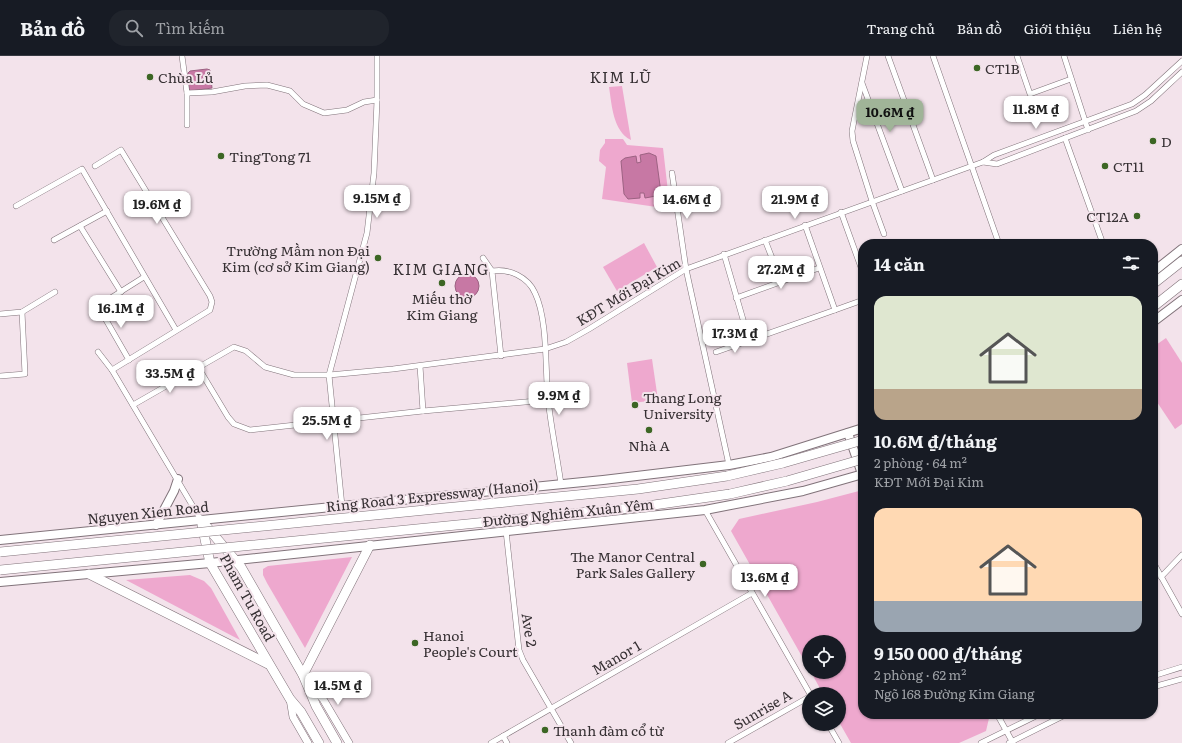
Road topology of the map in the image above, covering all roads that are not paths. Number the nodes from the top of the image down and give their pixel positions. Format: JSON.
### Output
{"nodes":[{"id":1,"x":182,"y":56,"type":"edge"},
{"id":2,"x":376,"y":56,"type":"edge"},
{"id":3,"x":867,"y":56,"type":"edge"},
{"id":4,"x":888,"y":56,"type":"edge"},
{"id":5,"x":933,"y":56,"type":"edge"},
{"id":6,"x":1017,"y":56,"type":"edge"},
{"id":7,"x":1064,"y":56,"type":"edge"},
{"id":8,"x":1182,"y":61,"type":"edge"},
{"id":9,"x":1182,"y":72,"type":"edge"},
{"id":10,"x":1071,"y":78,"type":"junction"},
{"id":11,"x":862,"y":82,"type":"junction"},
{"id":12,"x":1154,"y":87,"type":"junction"},
{"id":13,"x":187,"y":93,"type":"junction"},
{"id":14,"x":1159,"y":93,"type":"junction"},
{"id":15,"x":377,"y":100,"type":"junction"},
{"id":16,"x":1119,"y":109,"type":"junction"},
{"id":17,"x":1122,"y":117,"type":"junction"},
{"id":18,"x":1085,"y":122,"type":"junction"},
{"id":19,"x":187,"y":125,"type":"dead end"},
{"id":20,"x":1088,"y":130,"type":"junction"},
{"id":21,"x":1065,"y":138,"type":"junction"},
{"id":22,"x":994,"y":155,"type":"junction"},
{"id":23,"x":982,"y":162,"type":"junction"},
{"id":24,"x":997,"y":164,"type":"junction"},
{"id":25,"x":95,"y":166,"type":"dead end"},
{"id":26,"x":970,"y":166,"type":"junction"},
{"id":27,"x":672,"y":173,"type":"dead end"},
{"id":28,"x":933,"y":180,"type":"junction"},
{"id":29,"x":902,"y":190,"type":"junction"},
{"id":30,"x":872,"y":201,"type":"junction"},
{"id":31,"x":16,"y":206,"type":"dead end"},
{"id":32,"x":107,"y":211,"type":"junction"},
{"id":33,"x":842,"y":212,"type":"junction"},
{"id":34,"x":806,"y":225,"type":"junction"},
{"id":35,"x":80,"y":226,"type":"junction"},
{"id":36,"x":884,"y":234,"type":"dead end"},
{"id":37,"x":997,"y":239,"type":"edge"},
{"id":38,"x":1101,"y":239,"type":"edge"},
{"id":39,"x":54,"y":240,"type":"dead end"},
{"id":40,"x":765,"y":240,"type":"junction"},
{"id":41,"x":1182,"y":249,"type":"edge"},
{"id":42,"x":724,"y":254,"type":"junction"},
{"id":43,"x":483,"y":258,"type":"dead end"},
{"id":44,"x":858,"y":258,"type":"edge"},
{"id":45,"x":1182,"y":260,"type":"edge"},
{"id":46,"x":820,"y":268,"type":"junction"},
{"id":47,"x":1158,"y":268,"type":"edge"},
{"id":48,"x":686,"y":269,"type":"junction"},
{"id":49,"x":492,"y":271,"type":"junction"},
{"id":50,"x":144,"y":277,"type":"junction"},
{"id":51,"x":1158,"y":280,"type":"edge"},
{"id":52,"x":781,"y":281,"type":"junction"},
{"id":53,"x":1182,"y":284,"type":"edge"},
{"id":54,"x":55,"y":292,"type":"dead end"},
{"id":55,"x":121,"y":292,"type":"junction"},
{"id":56,"x":736,"y":298,"type":"junction"},
{"id":57,"x":1182,"y":300,"type":"edge"},
{"id":58,"x":858,"y":302,"type":"edge"},
{"id":59,"x":1158,"y":303,"type":"edge"},
{"id":60,"x":835,"y":310,"type":"junction"},
{"id":61,"x":22,"y":312,"type":"junction"},
{"id":62,"x":0,"y":314,"type":"edge"},
{"id":63,"x":1158,"y":318,"type":"edge"},
{"id":64,"x":176,"y":330,"type":"junction"},
{"id":65,"x":748,"y":340,"type":"junction"},
{"id":66,"x":545,"y":349,"type":"junction"},
{"id":67,"x":98,"y":352,"type":"dead end"},
{"id":68,"x":716,"y":352,"type":"dead end"},
{"id":69,"x":501,"y":356,"type":"junction"},
{"id":70,"x":129,"y":360,"type":"junction"},
{"id":71,"x":420,"y":366,"type":"junction"},
{"id":72,"x":198,"y":367,"type":"junction"},
{"id":73,"x":112,"y":370,"type":"junction"},
{"id":74,"x":330,"y":375,"type":"junction"},
{"id":75,"x":0,"y":376,"type":"edge"},
{"id":76,"x":548,"y":400,"type":"junction"},
{"id":77,"x":133,"y":406,"type":"junction"},
{"id":78,"x":423,"y":411,"type":"junction"},
{"id":79,"x":334,"y":422,"type":"junction"},
{"id":80,"x":858,"y":430,"type":"edge"},
{"id":81,"x":848,"y":433,"type":"junction"},
{"id":82,"x":858,"y":441,"type":"edge"},
{"id":83,"x":858,"y":460,"type":"edge"},
{"id":84,"x":858,"y":462,"type":"edge"},
{"id":85,"x":729,"y":465,"type":"junction"},
{"id":86,"x":858,"y":477,"type":"edge"},
{"id":87,"x":178,"y":478,"type":"junction"},
{"id":88,"x":561,"y":484,"type":"junction"},
{"id":89,"x":342,"y":506,"type":"junction"},
{"id":90,"x":298,"y":509,"type":"joint"},
{"id":91,"x":705,"y":510,"type":"junction"},
{"id":92,"x":201,"y":520,"type":"junction"},
{"id":93,"x":156,"y":525,"type":"junction"},
{"id":94,"x":506,"y":531,"type":"junction"},
{"id":95,"x":0,"y":540,"type":"edge"},
{"id":96,"x":370,"y":545,"type":"junction"},
{"id":97,"x":0,"y":552,"type":"edge"},
{"id":98,"x":1182,"y":555,"type":"edge"},
{"id":99,"x":236,"y":560,"type":"junction"},
{"id":100,"x":210,"y":563,"type":"junction"},
{"id":101,"x":0,"y":570,"type":"edge"},
{"id":102,"x":1158,"y":571,"type":"edge"},
{"id":103,"x":0,"y":573,"type":"edge"},
{"id":104,"x":89,"y":574,"type":"junction"},
{"id":105,"x":1161,"y":577,"type":"junction"},
{"id":106,"x":18,"y":581,"type":"junction"},
{"id":107,"x":0,"y":582,"type":"edge"},
{"id":108,"x":752,"y":593,"type":"junction"},
{"id":109,"x":1182,"y":614,"type":"edge"},
{"id":110,"x":269,"y":664,"type":"junction"},
{"id":111,"x":1182,"y":667,"type":"edge"},
{"id":112,"x":1158,"y":674,"type":"edge"},
{"id":113,"x":303,"y":675,"type":"junction"},
{"id":114,"x":1182,"y":679,"type":"edge"},
{"id":115,"x":309,"y":685,"type":"junction"},
{"id":116,"x":1158,"y":686,"type":"edge"},
{"id":117,"x":805,"y":687,"type":"edge"},
{"id":118,"x":290,"y":699,"type":"junction"},
{"id":119,"x":802,"y":700,"type":"edge"},
{"id":120,"x":550,"y":708,"type":"junction"},
{"id":121,"x":1000,"y":719,"type":"edge"},
{"id":122,"x":1030,"y":719,"type":"edge"},
{"id":123,"x":1057,"y":719,"type":"edge"},
{"id":124,"x":832,"y":731,"type":"edge"},
{"id":125,"x":1007,"y":731,"type":"junction"},
{"id":126,"x":503,"y":736,"type":"junction"},
{"id":127,"x":1011,"y":742,"type":"edge"},
{"id":128,"x":308,"y":743,"type":"edge"},
{"id":129,"x":319,"y":743,"type":"edge"},
{"id":130,"x":337,"y":743,"type":"edge"},
{"id":131,"x":349,"y":743,"type":"edge"},
{"id":132,"x":491,"y":743,"type":"edge"},
{"id":133,"x":507,"y":743,"type":"edge"},
{"id":134,"x":571,"y":743,"type":"edge"},
{"id":135,"x":728,"y":743,"type":"edge"},
{"id":136,"x":839,"y":743,"type":"edge"},
{"id":137,"x":981,"y":743,"type":"edge"}],
"edges":[{"from":1,"to":13,"type":"street"},
{"from":2,"to":15,"type":"street"},
{"from":3,"to":11,"type":"street"},
{"from":4,"to":28,"type":"street"},
{"from":5,"to":26,"type":"street"},
{"from":6,"to":10,"type":"street"},
{"from":7,"to":10,"type":"street"},
{"from":8,"to":12,"type":"street"},
{"from":9,"to":14,"type":"street"},
{"from":10,"to":18,"type":"street"},
{"from":11,"to":29,"type":"street"},
{"from":11,"to":30,"type":"street"},
{"from":12,"to":14,"type":"street"},
{"from":12,"to":16,"type":"street"},
{"from":13,"to":15,"type":"street"},
{"from":13,"to":19,"type":"street"},
{"from":14,"to":17,"type":"street"},
{"from":15,"to":74,"type":"street"},
{"from":16,"to":17,"type":"street"},
{"from":16,"to":18,"type":"street"},
{"from":17,"to":20,"type":"street"},
{"from":18,"to":20,"type":"street"},
{"from":18,"to":22,"type":"street"},
{"from":20,"to":21,"type":"street"},
{"from":21,"to":24,"type":"street"},
{"from":21,"to":38,"type":"street"},
{"from":22,"to":23,"type":"street"},
{"from":22,"to":24,"type":"street"},
{"from":23,"to":24,"type":"street"},
{"from":23,"to":26,"type":"street","name":"KĐT Mới Đại Kim"},
{"from":25,"to":64,"type":"street"},
{"from":26,"to":28,"type":"street","name":"KĐT Mới Đại Kim"},
{"from":26,"to":37,"type":"street"},
{"from":27,"to":48,"type":"street"},
{"from":28,"to":29,"type":"street","name":"KĐT Mới Đại Kim"},
{"from":29,"to":30,"type":"street","name":"KĐT Mới Đại Kim"},
{"from":30,"to":33,"type":"street","name":"KĐT Mới Đại Kim"},
{"from":30,"to":36,"type":"street"},
{"from":31,"to":32,"type":"street"},
{"from":32,"to":35,"type":"street"},
{"from":32,"to":50,"type":"street"},
{"from":33,"to":34,"type":"street","name":"KĐT Mới Đại Kim"},
{"from":33,"to":44,"type":"street"},
{"from":34,"to":40,"type":"street","name":"KĐT Mới Đại Kim"},
{"from":34,"to":46,"type":"street"},
{"from":35,"to":39,"type":"street"},
{"from":35,"to":55,"type":"street"},
{"from":40,"to":42,"type":"street","name":"KĐT Mới Đại Kim"},
{"from":40,"to":52,"type":"street"},
{"from":41,"to":47,"type":"main road"},
{"from":42,"to":48,"type":"street","name":"KĐT Mới Đại Kim"},
{"from":42,"to":56,"type":"street"},
{"from":43,"to":49,"type":"street"},
{"from":45,"to":51,"type":"highway"},
{"from":46,"to":52,"type":"street"},
{"from":46,"to":60,"type":"street"},
{"from":48,"to":66,"type":"street","name":"KĐT Mới Đại Kim"},
{"from":48,"to":85,"type":"street"},
{"from":49,"to":66,"type":"street"},
{"from":49,"to":69,"type":"street"},
{"from":50,"to":55,"type":"street"},
{"from":50,"to":64,"type":"street"},
{"from":52,"to":56,"type":"street"},
{"from":53,"to":59,"type":"highway"},
{"from":54,"to":61,"type":"street"},
{"from":55,"to":70,"type":"street"},
{"from":56,"to":65,"type":"street"},
{"from":57,"to":63,"type":"main road"},
{"from":58,"to":60,"type":"street"},
{"from":60,"to":65,"type":"street"},
{"from":61,"to":62,"type":"street"},
{"from":61,"to":75,"type":"street"},
{"from":64,"to":70,"type":"street"},
{"from":65,"to":68,"type":"street"},
{"from":66,"to":69,"type":"street","name":"KĐT Mới Đại Kim"},
{"from":66,"to":76,"type":"street"},
{"from":67,"to":73,"type":"street"},
{"from":69,"to":71,"type":"street","name":"KĐT Mới Đại Kim"},
{"from":70,"to":73,"type":"street"},
{"from":71,"to":74,"type":"street","name":"KĐT Mới Đại Kim"},
{"from":71,"to":78,"type":"street"},
{"from":72,"to":74,"type":"street","name":"KĐT Mới Đại Kim"},
{"from":72,"to":77,"type":"street","name":"KĐT Mới Đại Kim"},
{"from":72,"to":79,"type":"street"},
{"from":73,"to":77,"type":"street"},
{"from":74,"to":79,"type":"street"},
{"from":76,"to":78,"type":"street"},
{"from":76,"to":88,"type":"street"},
{"from":77,"to":87,"type":"street"},
{"from":78,"to":79,"type":"street"},
{"from":79,"to":89,"type":"street"},
{"from":80,"to":81,"type":"main road","name":"Đường Nghiêm Xuân Yêm"},
{"from":81,"to":84,"type":"main road"},
{"from":81,"to":85,"type":"main road","name":"Đường Nghiêm Xuân Yêm"},
{"from":82,"to":97,"type":"highway","name":"Ring Road 3 Expressway (Hanoi)","bridge":true},
{"from":83,"to":101,"type":"highway","bridge":true},
{"from":85,"to":88,"type":"main road","name":"Đường Nghiêm Xuân Yêm"},
{"from":86,"to":91,"type":"main road","name":"Đường Nghiêm Xuân Yêm"},
{"from":87,"to":92,"type":"street"},
{"from":87,"to":93,"type":"main road"},
{"from":88,"to":89,"type":"main road","name":"Đường Nghiêm Xuân Yêm"},
{"from":89,"to":90,"type":"main road","name":"Đường Nghiêm Xuân Yêm"},
{"from":90,"to":92,"type":"main road","name":"Nguyen Xien Road"},
{"from":91,"to":94,"type":"main road","name":"Đường Nghiêm Xuân Yêm"},
{"from":91,"to":108,"type":"street"},
{"from":92,"to":93,"type":"main road","name":"Nguyen Xien Road"},
{"from":92,"to":99,"type":"highway","name":"Pham Tu Road"},
{"from":92,"to":100,"type":"highway","name":"Pham Tu Road"},
{"from":93,"to":95,"type":"main road","name":"Nguyen Xien Road"},
{"from":94,"to":96,"type":"main road","name":"Đường Nghiêm Xuân Yêm"},
{"from":94,"to":120,"type":"street","name":"Ave 2"},
{"from":96,"to":99,"type":"main road","name":"Đường Nghiêm Xuân Yêm"},
{"from":96,"to":113,"type":"highway"},
{"from":98,"to":105,"type":"street"},
{"from":99,"to":100,"type":"main road"},
{"from":99,"to":113,"type":"highway","name":"Pham Tu Road"},
{"from":100,"to":104,"type":"main road"},
{"from":100,"to":110,"type":"highway","name":"Pham Tu Road"},
{"from":102,"to":105,"type":"street"},
{"from":103,"to":106,"type":"main road"},
{"from":104,"to":106,"type":"main road"},
{"from":104,"to":110,"type":"highway"},
{"from":105,"to":109,"type":"street"},
{"from":106,"to":107,"type":"main road"},
{"from":108,"to":117,"type":"street"},
{"from":108,"to":120,"type":"street","name":"Manor 1"},
{"from":110,"to":118,"type":"highway","name":"Pham Tu Road"},
{"from":111,"to":112,"type":"street"},
{"from":113,"to":115,"type":"highway","name":"Pham Tu Road"},
{"from":114,"to":116,"type":"street"},
{"from":115,"to":130,"type":"highway"},
{"from":115,"to":131,"type":"main road"},
{"from":118,"to":128,"type":"main road","name":"Pham Tu Road"},
{"from":118,"to":129,"type":"highway","name":"Pham Tu Road"},
{"from":119,"to":135,"type":"street","name":"Sunrise A"},
{"from":120,"to":126,"type":"street","name":"Manor 1"},
{"from":120,"to":134,"type":"street","name":"Ave 2"},
{"from":121,"to":125,"type":"street"},
{"from":122,"to":125,"type":"street"},
{"from":123,"to":127,"type":"street"},
{"from":124,"to":136,"type":"street"},
{"from":125,"to":127,"type":"street"},
{"from":125,"to":137,"type":"street"},
{"from":126,"to":132,"type":"street","name":"Manor 1"},
{"from":126,"to":133,"type":"street"}]}
